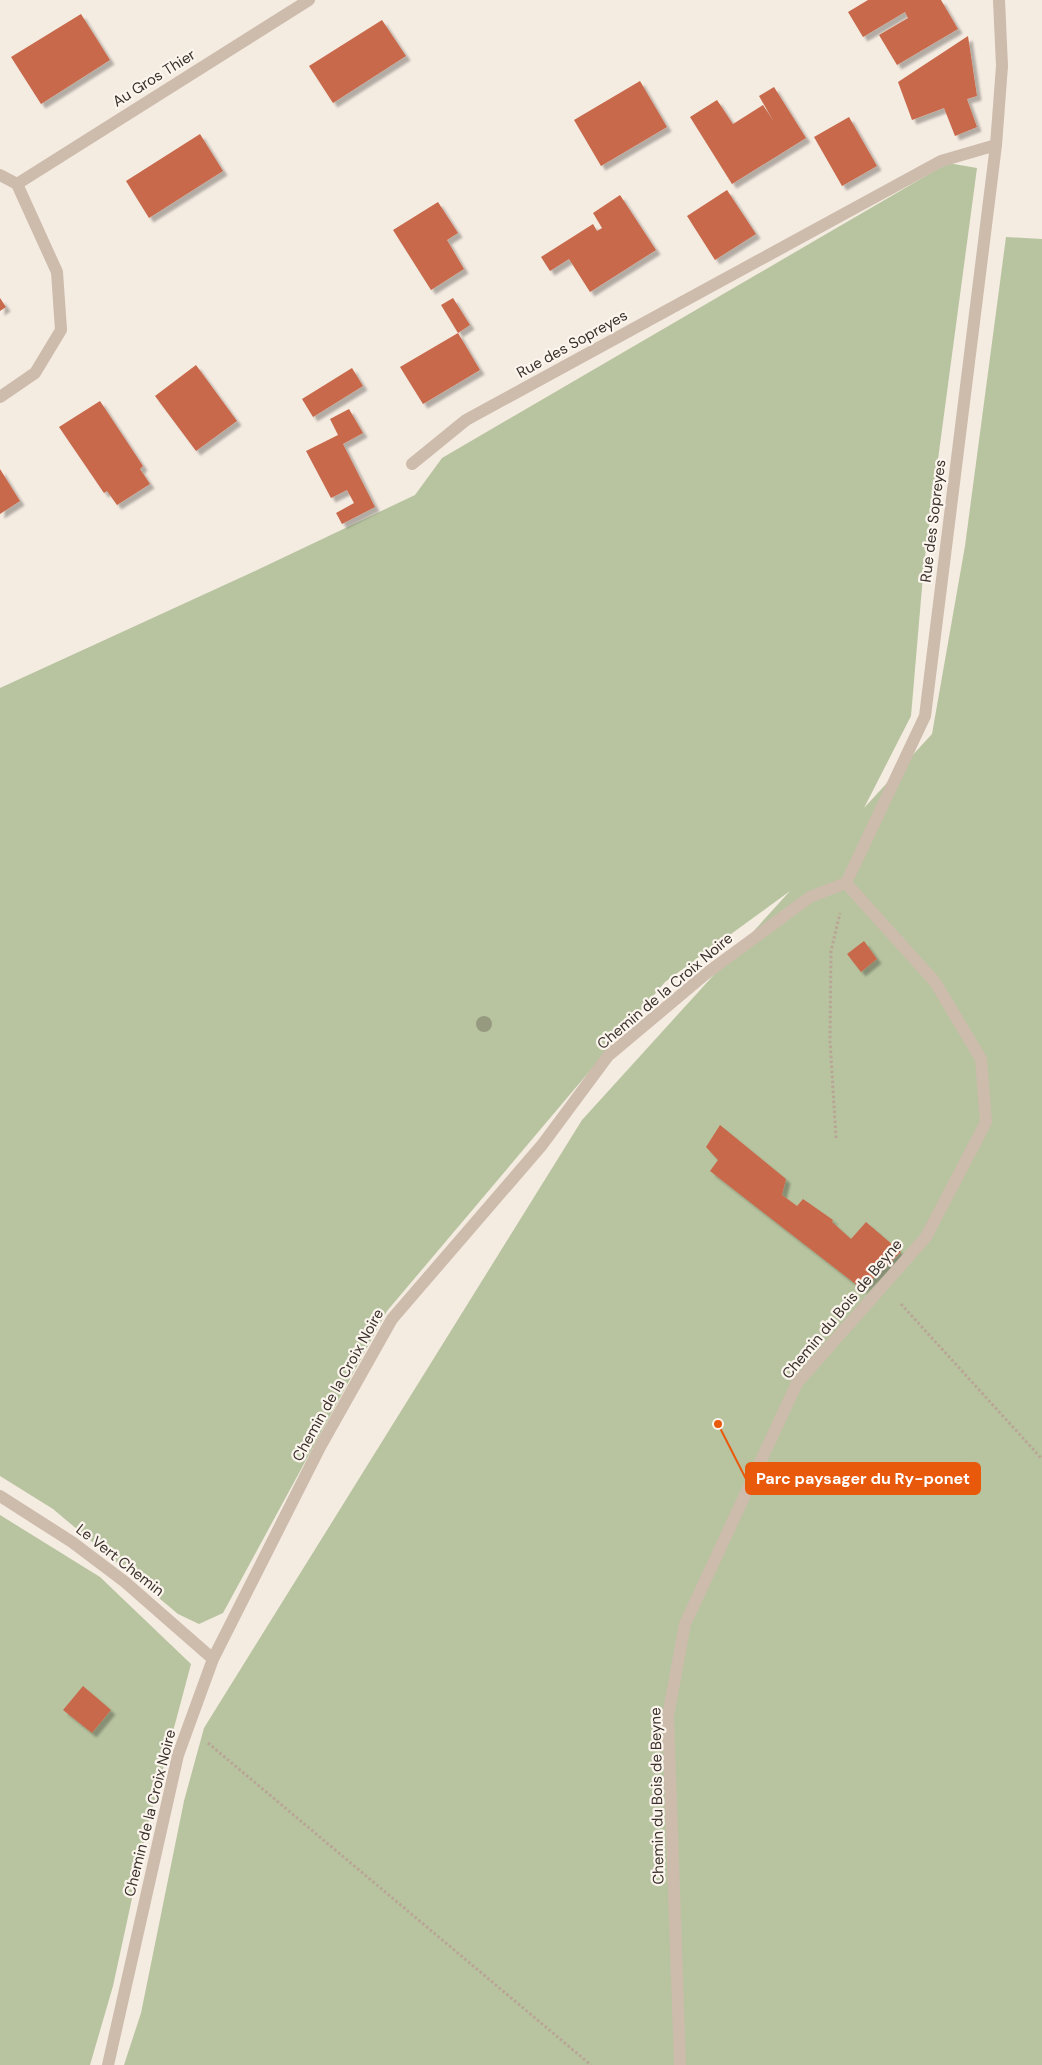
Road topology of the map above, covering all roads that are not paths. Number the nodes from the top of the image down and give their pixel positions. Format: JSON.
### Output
{"nodes":[{"id":1,"x":309,"y":0,"type":"edge"},
{"id":2,"x":998,"y":0,"type":"edge"},
{"id":3,"x":996,"y":145,"type":"junction"},
{"id":4,"x":0,"y":175,"type":"edge"},
{"id":5,"x":17,"y":184,"type":"junction"},
{"id":6,"x":0,"y":397,"type":"edge"},
{"id":7,"x":412,"y":464,"type":"dead end"},
{"id":8,"x":846,"y":883,"type":"junction"},
{"id":9,"x":0,"y":1496,"type":"edge"},
{"id":10,"x":213,"y":1659,"type":"junction"},
{"id":11,"x":108,"y":2065,"type":"edge"},
{"id":12,"x":680,"y":2065,"type":"edge"}],
"edges":[{"from":1,"to":5,"type":"street","name":"Au Gros Thier"},
{"from":2,"to":3,"type":"street","name":"Rue des Sopreyes"},
{"from":3,"to":7,"type":"street","name":"Rue des Sopreyes"},
{"from":3,"to":8,"type":"street","name":"Rue des Sopreyes"},
{"from":4,"to":5,"type":"street"},
{"from":5,"to":6,"type":"street"},
{"from":8,"to":10,"type":"street","name":"Chemin de la Croix Noire"},
{"from":8,"to":12,"type":"street","name":"Chemin du Bois de Beyne"},
{"from":9,"to":10,"type":"street","name":"Le Vert Chemin"},
{"from":10,"to":11,"type":"street","name":"Chemin de la Croix Noire"}]}
